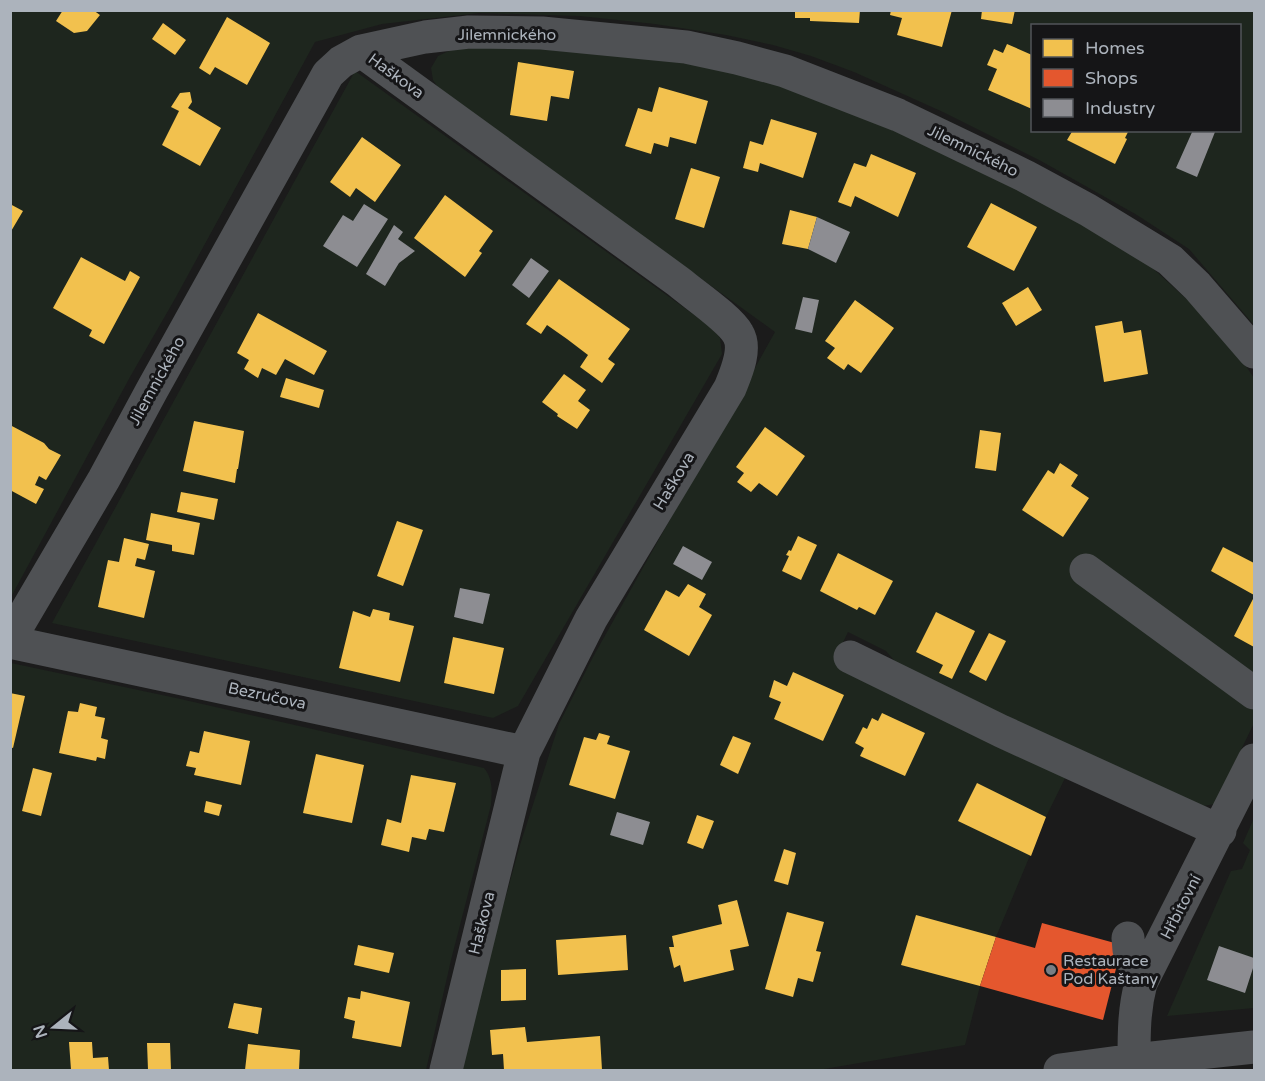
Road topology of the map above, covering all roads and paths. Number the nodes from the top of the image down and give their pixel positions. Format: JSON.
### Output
{"nodes":[{"id":1,"x":361,"y":51,"type":"junction"},
{"id":2,"x":1254,"y":352,"type":"edge"},
{"id":3,"x":1086,"y":570,"type":"dead end"},
{"id":4,"x":10,"y":640,"type":"edge"},
{"id":5,"x":850,"y":657,"type":"dead end"},
{"id":6,"x":1254,"y":693,"type":"edge"},
{"id":7,"x":524,"y":752,"type":"junction"},
{"id":8,"x":1254,"y":760,"type":"edge"},
{"id":9,"x":1220,"y":831,"type":"junction"},
{"id":10,"x":1128,"y":938,"type":"dead end"},
{"id":11,"x":1141,"y":984,"type":"junction"},
{"id":12,"x":1254,"y":1047,"type":"edge"},
{"id":13,"x":1134,"y":1060,"type":"junction"},
{"id":14,"x":446,"y":1071,"type":"edge"},
{"id":15,"x":1060,"y":1071,"type":"edge"}],
"edges":[{"from":1,"to":2,"type":"street","name":"Jilemnického"},
{"from":1,"to":4,"type":"street","name":"Jilemnického"},
{"from":1,"to":7,"type":"street","name":"Haškova"},
{"from":3,"to":6,"type":"street"},
{"from":4,"to":7,"type":"street","name":"Bezručova"},
{"from":5,"to":9,"type":"street"},
{"from":7,"to":14,"type":"street","name":"Haškova"},
{"from":8,"to":9,"type":"street","name":"Hřbitovní"},
{"from":9,"to":11,"type":"street","name":"Hřbitovní"},
{"from":10,"to":11,"type":"street"},
{"from":11,"to":13,"type":"street","name":"Hřbitovní"},
{"from":12,"to":13,"type":"street"},
{"from":13,"to":15,"type":"street"}]}
